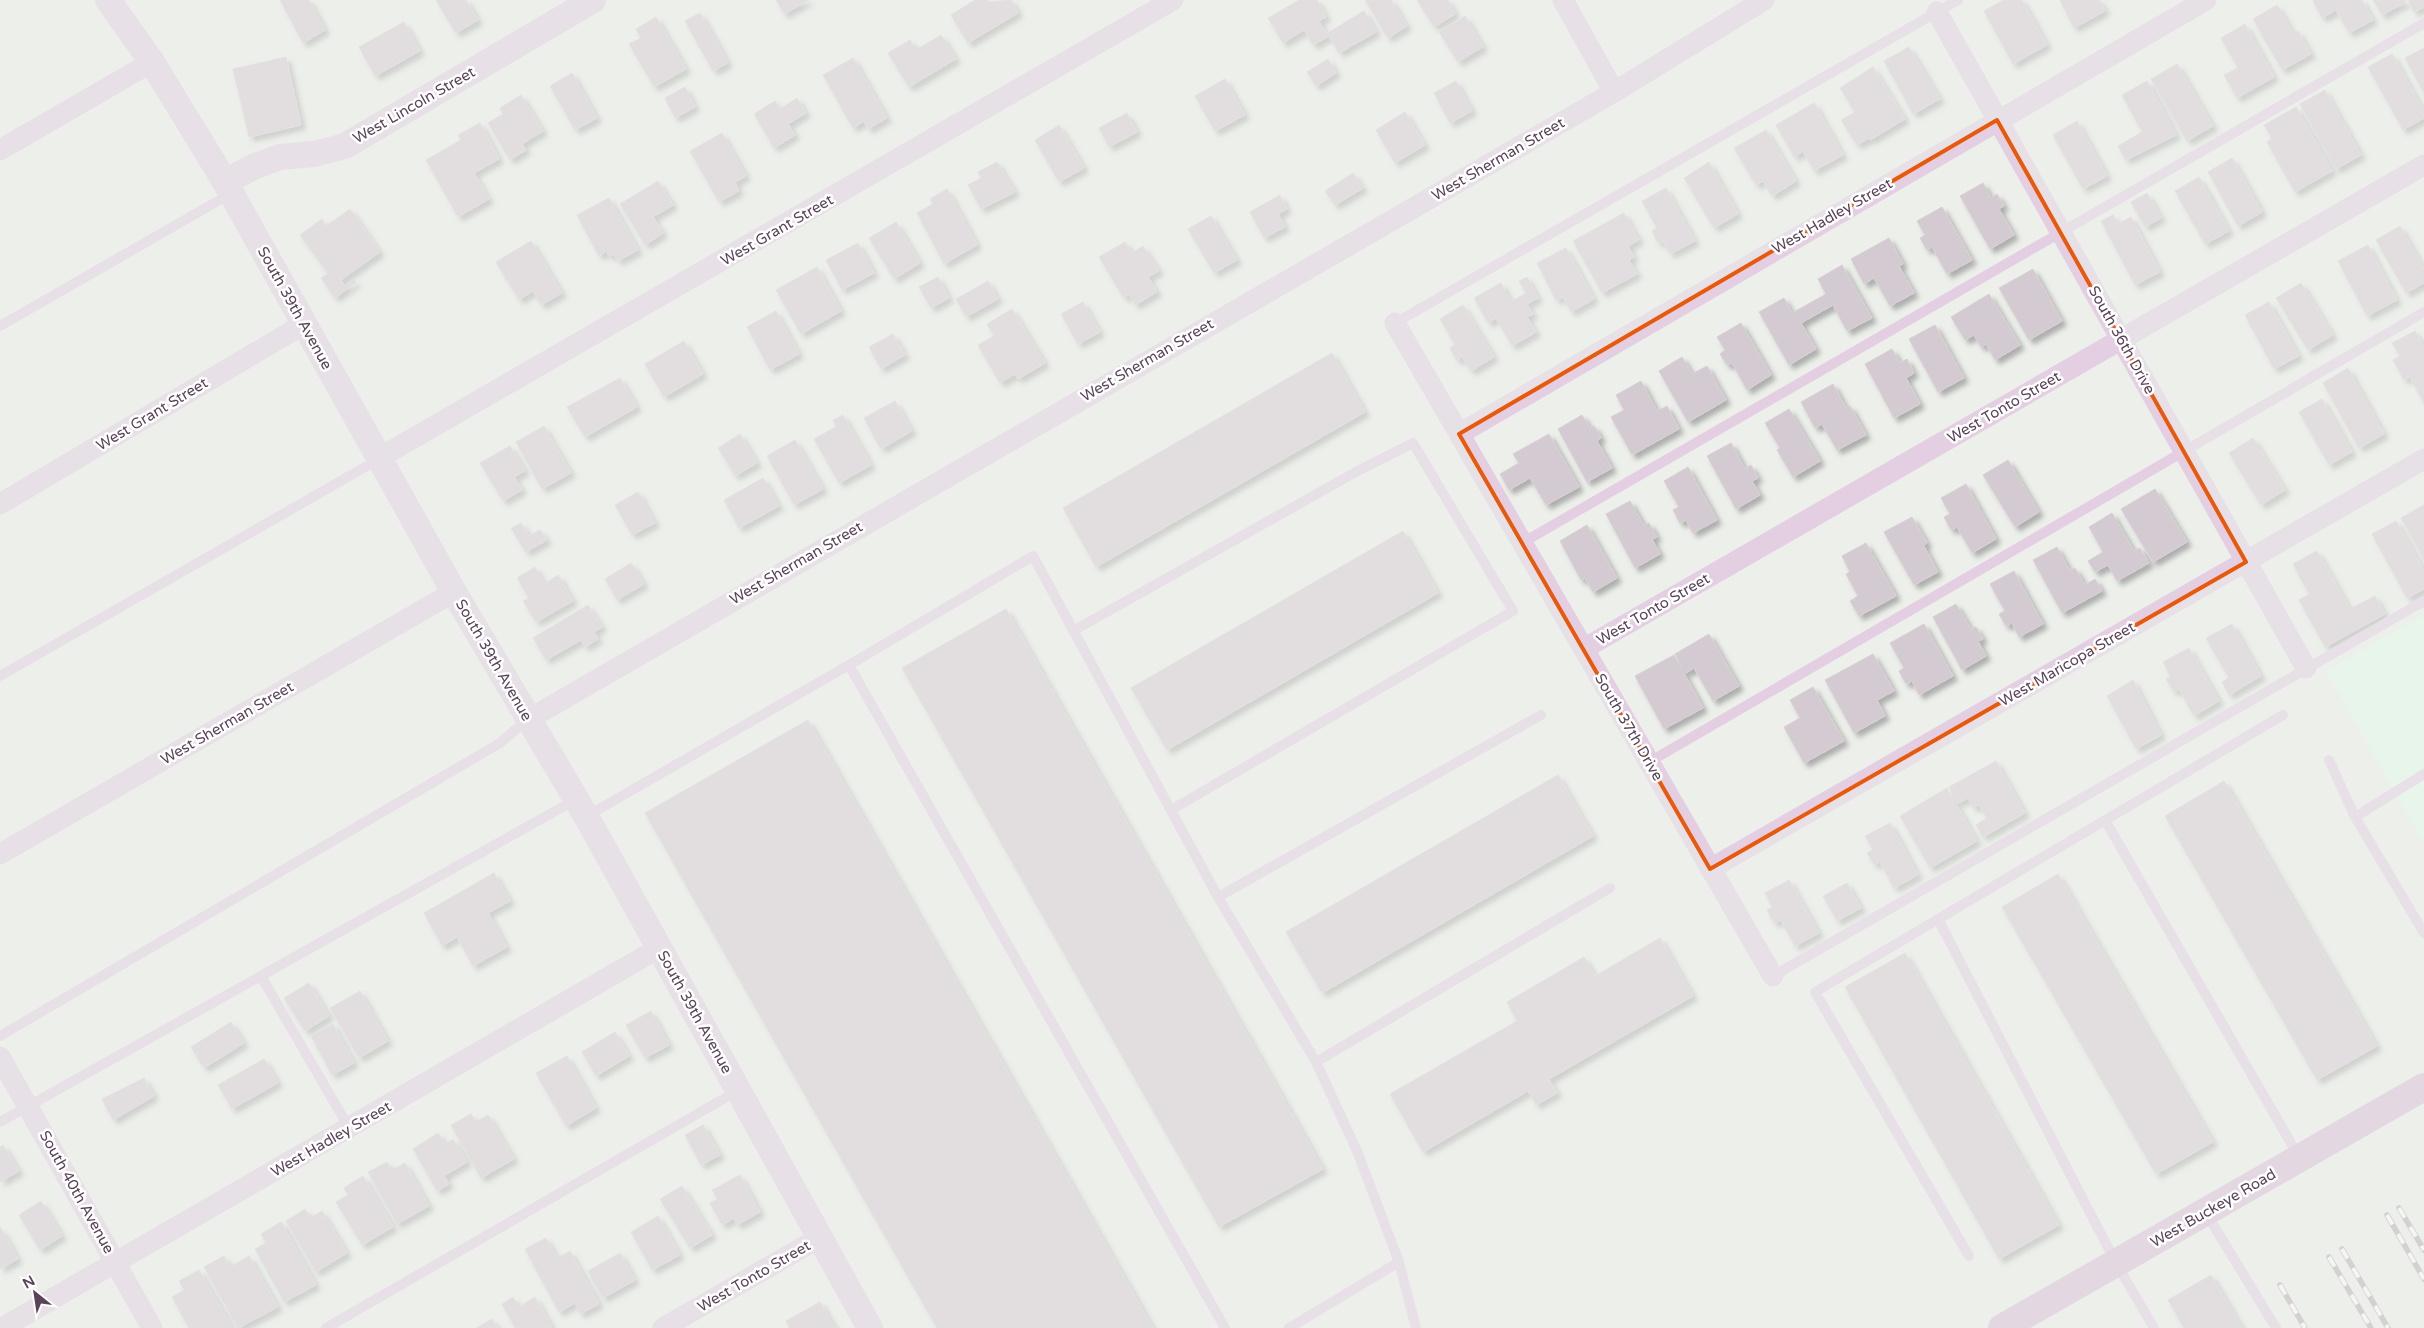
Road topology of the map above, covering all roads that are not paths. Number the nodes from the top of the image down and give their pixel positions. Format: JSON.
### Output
{"nodes":[{"id":1,"x":108,"y":0,"type":"edge"},
{"id":2,"x":593,"y":0,"type":"edge"},
{"id":3,"x":1173,"y":0,"type":"edge"},
{"id":4,"x":1563,"y":0,"type":"edge"},
{"id":5,"x":1764,"y":0,"type":"edge"},
{"id":6,"x":1958,"y":0,"type":"edge"},
{"id":7,"x":2206,"y":0,"type":"edge"},
{"id":8,"x":1937,"y":12,"type":"junction"},
{"id":9,"x":2424,"y":23,"type":"edge"},
{"id":10,"x":152,"y":62,"type":"junction"},
{"id":11,"x":1614,"y":92,"type":"junction"},
{"id":12,"x":1997,"y":120,"type":"junction"},
{"id":13,"x":0,"y":150,"type":"edge"},
{"id":14,"x":2424,"y":165,"type":"edge"},
{"id":15,"x":228,"y":188,"type":"junction"},
{"id":16,"x":2061,"y":234,"type":"junction"},
{"id":17,"x":2424,"y":312,"type":"edge"},
{"id":18,"x":1395,"y":323,"type":"joint"},
{"id":19,"x":304,"y":324,"type":"junction"},
{"id":20,"x":0,"y":326,"type":"edge"},
{"id":21,"x":2122,"y":339,"type":"junction"},
{"id":22,"x":1459,"y":434,"type":"junction"},
{"id":23,"x":2183,"y":450,"type":"junction"},
{"id":24,"x":379,"y":458,"type":"junction"},
{"id":25,"x":2424,"y":459,"type":"edge"},
{"id":26,"x":0,"y":504,"type":"edge"},
{"id":27,"x":1522,"y":543,"type":"junction"},
{"id":28,"x":2246,"y":562,"type":"junction"},
{"id":29,"x":454,"y":592,"type":"junction"},
{"id":30,"x":2424,"y":601,"type":"edge"},
{"id":31,"x":1073,"y":630,"type":"junction"},
{"id":32,"x":1585,"y":648,"type":"junction"},
{"id":33,"x":849,"y":665,"type":"junction"},
{"id":34,"x":2306,"y":668,"type":"junction"},
{"id":35,"x":0,"y":676,"type":"edge"},
{"id":36,"x":1541,"y":715,"type":"dead end"},
{"id":37,"x":2283,"y":715,"type":"dead end"},
{"id":38,"x":529,"y":719,"type":"junction"},
{"id":39,"x":2329,"y":760,"type":"dead end"},
{"id":40,"x":1649,"y":762,"type":"junction"},
{"id":41,"x":2424,"y":774,"type":"edge"},
{"id":42,"x":581,"y":808,"type":"junction"},
{"id":43,"x":1171,"y":810,"type":"junction"},
{"id":44,"x":2355,"y":817,"type":"junction"},
{"id":45,"x":2105,"y":820,"type":"junction"},
{"id":46,"x":0,"y":854,"type":"edge"},
{"id":47,"x":1710,"y":869,"type":"junction"},
{"id":48,"x":1610,"y":888,"type":"dead end"},
{"id":49,"x":1218,"y":897,"type":"junction"},
{"id":50,"x":1938,"y":919,"type":"junction"},
{"id":51,"x":2424,"y":932,"type":"edge"},
{"id":52,"x":660,"y":948,"type":"junction"},
{"id":53,"x":261,"y":976,"type":"junction"},
{"id":54,"x":1773,"y":976,"type":"joint"},
{"id":55,"x":0,"y":1036,"type":"edge"},
{"id":56,"x":0,"y":1057,"type":"edge"},
{"id":57,"x":1316,"y":1062,"type":"junction"},
{"id":58,"x":2424,"y":1087,"type":"edge"},
{"id":59,"x":738,"y":1091,"type":"junction"},
{"id":60,"x":29,"y":1105,"type":"junction"},
{"id":61,"x":0,"y":1122,"type":"edge"},
{"id":62,"x":349,"y":1128,"type":"junction"},
{"id":63,"x":2300,"y":1158,"type":"junction"},
{"id":64,"x":2205,"y":1212,"type":"junction"},
{"id":65,"x":819,"y":1238,"type":"junction"},
{"id":66,"x":1969,"y":1256,"type":"dead end"},
{"id":67,"x":1399,"y":1262,"type":"junction"},
{"id":68,"x":116,"y":1263,"type":"junction"},
{"id":69,"x":2116,"y":1263,"type":"junction"},
{"id":70,"x":2,"y":1328,"type":"edge"},
{"id":71,"x":152,"y":1328,"type":"edge"},
{"id":72,"x":326,"y":1328,"type":"edge"},
{"id":73,"x":664,"y":1328,"type":"edge"},
{"id":74,"x":870,"y":1328,"type":"edge"},
{"id":75,"x":1224,"y":1328,"type":"edge"},
{"id":76,"x":1289,"y":1328,"type":"edge"},
{"id":77,"x":1416,"y":1328,"type":"edge"},
{"id":78,"x":2002,"y":1328,"type":"edge"},
{"id":79,"x":2154,"y":1328,"type":"edge"},
{"id":80,"x":2276,"y":1328,"type":"edge"}],
"edges":[{"from":1,"to":10,"type":"street","name":"South 39th Avenue"},
{"from":2,"to":15,"type":"street","name":"West Lincoln Street"},
{"from":3,"to":24,"type":"street","name":"West Grant Street"},
{"from":4,"to":11,"type":"street"},
{"from":5,"to":11,"type":"street","name":"West Sherman Street"},
{"from":6,"to":8,"type":"lane"},
{"from":7,"to":12,"type":"street","name":"West Hadley Street"},
{"from":8,"to":12,"type":"street","name":"South 36th Drive"},
{"from":8,"to":18,"type":"lane"},
{"from":9,"to":16,"type":"lane"},
{"from":10,"to":13,"type":"street"},
{"from":10,"to":15,"type":"street","name":"South 39th Avenue"},
{"from":11,"to":38,"type":"street","name":"West Sherman Street"},
{"from":12,"to":16,"type":"street","name":"South 36th Drive"},
{"from":12,"to":22,"type":"street","name":"West Hadley Street"},
{"from":14,"to":21,"type":"street","name":"West Tonto Street"},
{"from":15,"to":19,"type":"street","name":"South 39th Avenue"},
{"from":15,"to":20,"type":"lane"},
{"from":16,"to":21,"type":"street","name":"South 36th Drive"},
{"from":16,"to":27,"type":"lane"},
{"from":17,"to":23,"type":"lane"},
{"from":18,"to":22,"type":"street","name":"South 37th Drive"},
{"from":19,"to":24,"type":"street","name":"South 39th Avenue"},
{"from":19,"to":26,"type":"street","name":"West Grant Street"},
{"from":21,"to":23,"type":"street","name":"South 36th Drive"},
{"from":21,"to":32,"type":"street","name":"West Tonto Street"},
{"from":22,"to":27,"type":"street","name":"South 37th Drive"},
{"from":23,"to":28,"type":"street","name":"South 36th Drive"},
{"from":23,"to":40,"type":"lane"},
{"from":24,"to":29,"type":"street","name":"South 39th Avenue"},
{"from":24,"to":35,"type":"lane"},
{"from":25,"to":28,"type":"street","name":"West Maricopa Street"},
{"from":27,"to":32,"type":"street","name":"South 37th Drive"},
{"from":28,"to":34,"type":"street","name":"South 36th Drive"},
{"from":28,"to":47,"type":"street","name":"West Maricopa Street"},
{"from":29,"to":38,"type":"street","name":"South 39th Avenue"},
{"from":29,"to":46,"type":"street","name":"West Sherman Street"},
{"from":30,"to":34,"type":"lane"},
{"from":31,"to":33,"type":"lane"},
{"from":31,"to":43,"type":"lane"},
{"from":31,"to":43,"type":"lane"},
{"from":32,"to":40,"type":"street","name":"South 37th Drive"},
{"from":33,"to":42,"type":"lane"},
{"from":33,"to":75,"type":"lane"},
{"from":34,"to":54,"type":"lane"},
{"from":36,"to":49,"type":"lane"},
{"from":37,"to":45,"type":"lane"},
{"from":38,"to":42,"type":"street","name":"South 39th Avenue"},
{"from":38,"to":55,"type":"lane"},
{"from":39,"to":44,"type":"lane"},
{"from":40,"to":47,"type":"street","name":"South 37th Drive"},
{"from":41,"to":44,"type":"lane"},
{"from":42,"to":52,"type":"street","name":"South 39th Avenue"},
{"from":42,"to":53,"type":"lane"},
{"from":43,"to":49,"type":"lane"},
{"from":44,"to":51,"type":"lane"},
{"from":45,"to":50,"type":"lane"},
{"from":45,"to":63,"type":"lane"},
{"from":47,"to":54,"type":"street","name":"South 37th Drive"},
{"from":48,"to":57,"type":"lane"},
{"from":49,"to":57,"type":"lane"},
{"from":50,"to":66,"type":"lane"},
{"from":50,"to":69,"type":"lane"},
{"from":52,"to":59,"type":"street","name":"South 39th Avenue"},
{"from":52,"to":62,"type":"street","name":"West Hadley Street"},
{"from":53,"to":60,"type":"lane"},
{"from":53,"to":62,"type":"lane"},
{"from":56,"to":60,"type":"street","name":"South 40th Avenue"},
{"from":57,"to":67,"type":"lane"},
{"from":58,"to":63,"type":"main road","name":"West Buckeye Road"},
{"from":59,"to":65,"type":"street","name":"South 39th Avenue"},
{"from":59,"to":72,"type":"lane"},
{"from":60,"to":61,"type":"lane"},
{"from":60,"to":68,"type":"street","name":"South 40th Avenue"},
{"from":62,"to":68,"type":"street","name":"West Hadley Street"},
{"from":63,"to":64,"type":"main road","name":"West Buckeye Road"},
{"from":64,"to":69,"type":"main road","name":"West Buckeye Road"},
{"from":64,"to":80,"type":"lane"},
{"from":65,"to":73,"type":"street","name":"West Tonto Street"},
{"from":65,"to":74,"type":"street","name":"South 39th Avenue"},
{"from":67,"to":76,"type":"lane"},
{"from":67,"to":77,"type":"lane"},
{"from":68,"to":70,"type":"street","name":"West Hadley Street"},
{"from":68,"to":71,"type":"street","name":"South 40th Avenue"},
{"from":69,"to":78,"type":"main road","name":"West Buckeye Road"},
{"from":69,"to":79,"type":"lane"}]}
